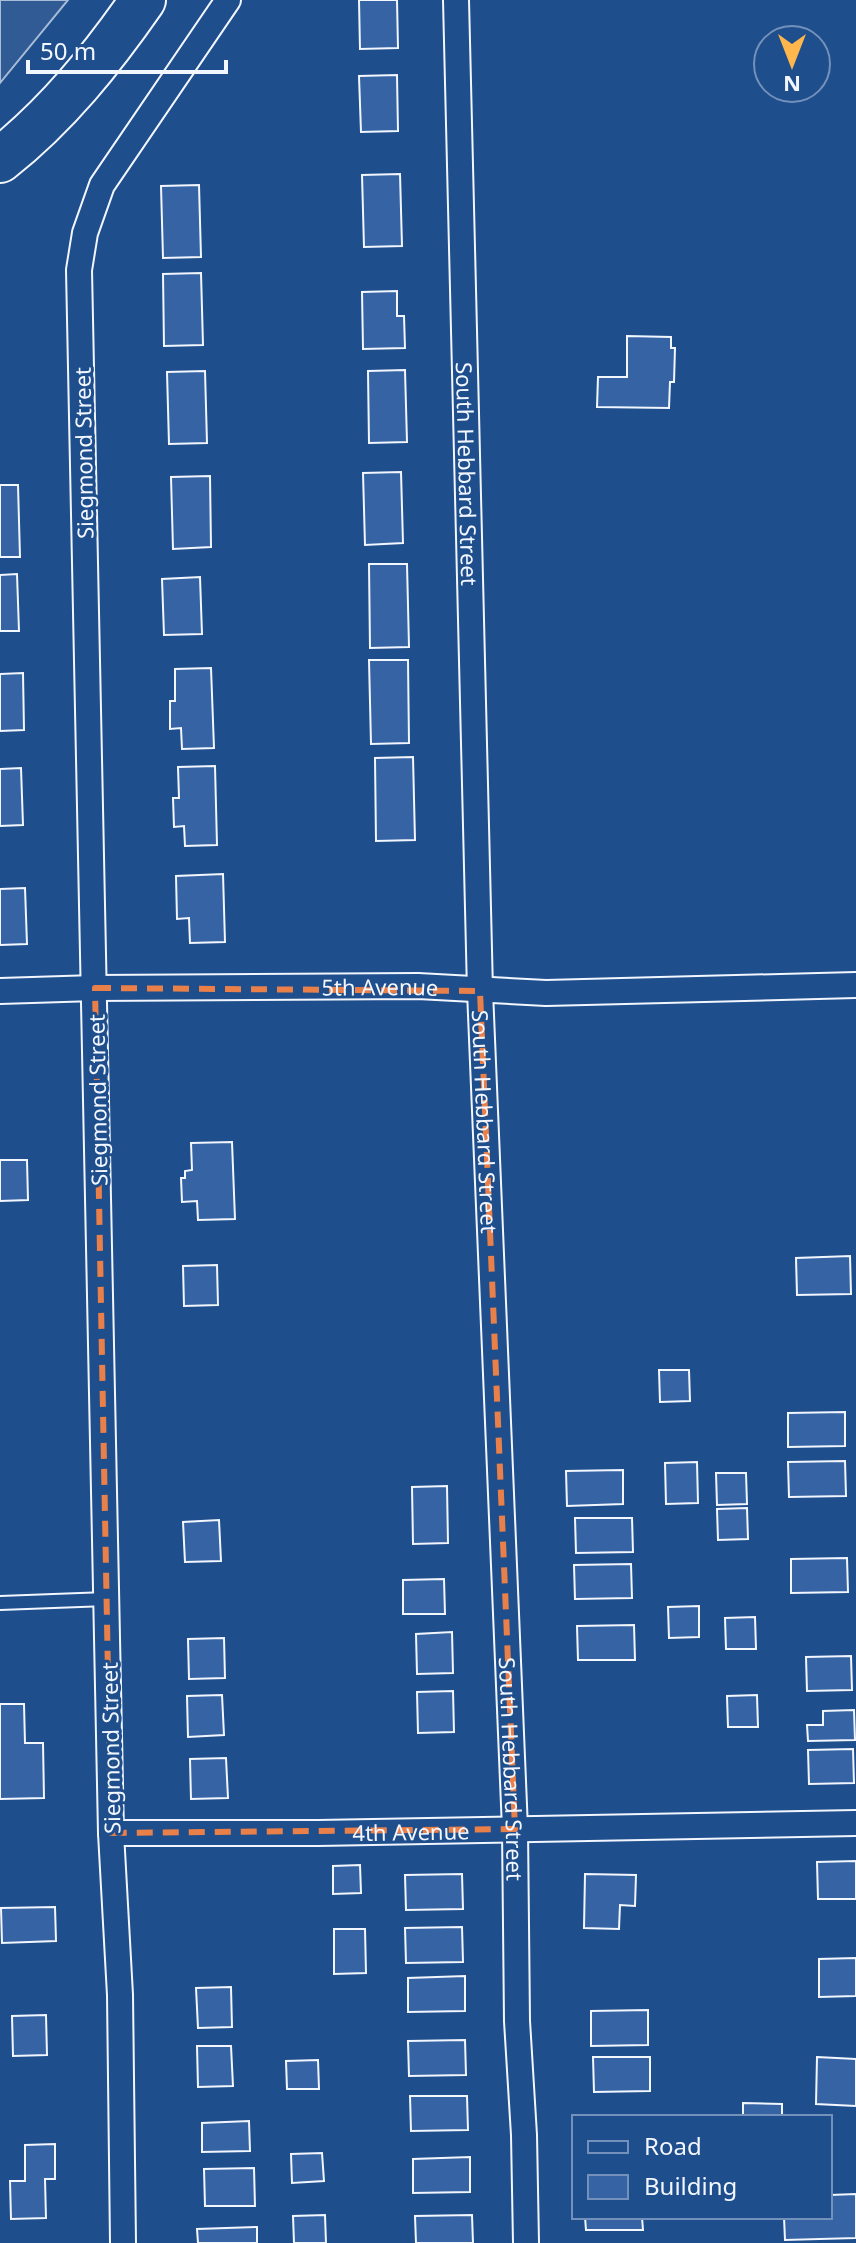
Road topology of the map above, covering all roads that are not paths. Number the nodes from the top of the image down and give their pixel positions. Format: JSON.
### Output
{"nodes":[{"id":1,"x":143,"y":0,"type":"edge"},
{"id":2,"x":228,"y":0,"type":"edge"},
{"id":3,"x":456,"y":0,"type":"edge"},
{"id":4,"x":0,"y":160,"type":"edge"},
{"id":5,"x":856,"y":985,"type":"edge"},
{"id":6,"x":95,"y":988,"type":"junction"},
{"id":7,"x":0,"y":991,"type":"edge"},
{"id":8,"x":480,"y":991,"type":"junction"},
{"id":9,"x":107,"y":1599,"type":"junction"},
{"id":10,"x":0,"y":1603,"type":"edge"},
{"id":11,"x":856,"y":1823,"type":"edge"},
{"id":12,"x":515,"y":1829,"type":"junction"},
{"id":13,"x":111,"y":1833,"type":"junction"},
{"id":14,"x":123,"y":2243,"type":"edge"},
{"id":15,"x":526,"y":2243,"type":"edge"}],
"edges":[{"from":1,"to":4,"type":"highway"},
{"from":2,"to":6,"type":"street","name":"Siegmond Street"},
{"from":3,"to":8,"type":"street","name":"South Hebbard Street"},
{"from":5,"to":8,"type":"street","name":"5th Avenue"},
{"from":6,"to":7,"type":"street","name":"5th Avenue"},
{"from":6,"to":8,"type":"street","name":"5th Avenue"},
{"from":6,"to":9,"type":"street","name":"Siegmond Street"},
{"from":8,"to":12,"type":"street","name":"South Hebbard Street"},
{"from":9,"to":10,"type":"lane"},
{"from":9,"to":13,"type":"street","name":"Siegmond Street"},
{"from":11,"to":12,"type":"street","name":"4th Avenue"},
{"from":12,"to":13,"type":"street","name":"4th Avenue"},
{"from":12,"to":15,"type":"street","name":"South Hebbard Street"},
{"from":13,"to":14,"type":"street","name":"Siegmond Street"}]}
